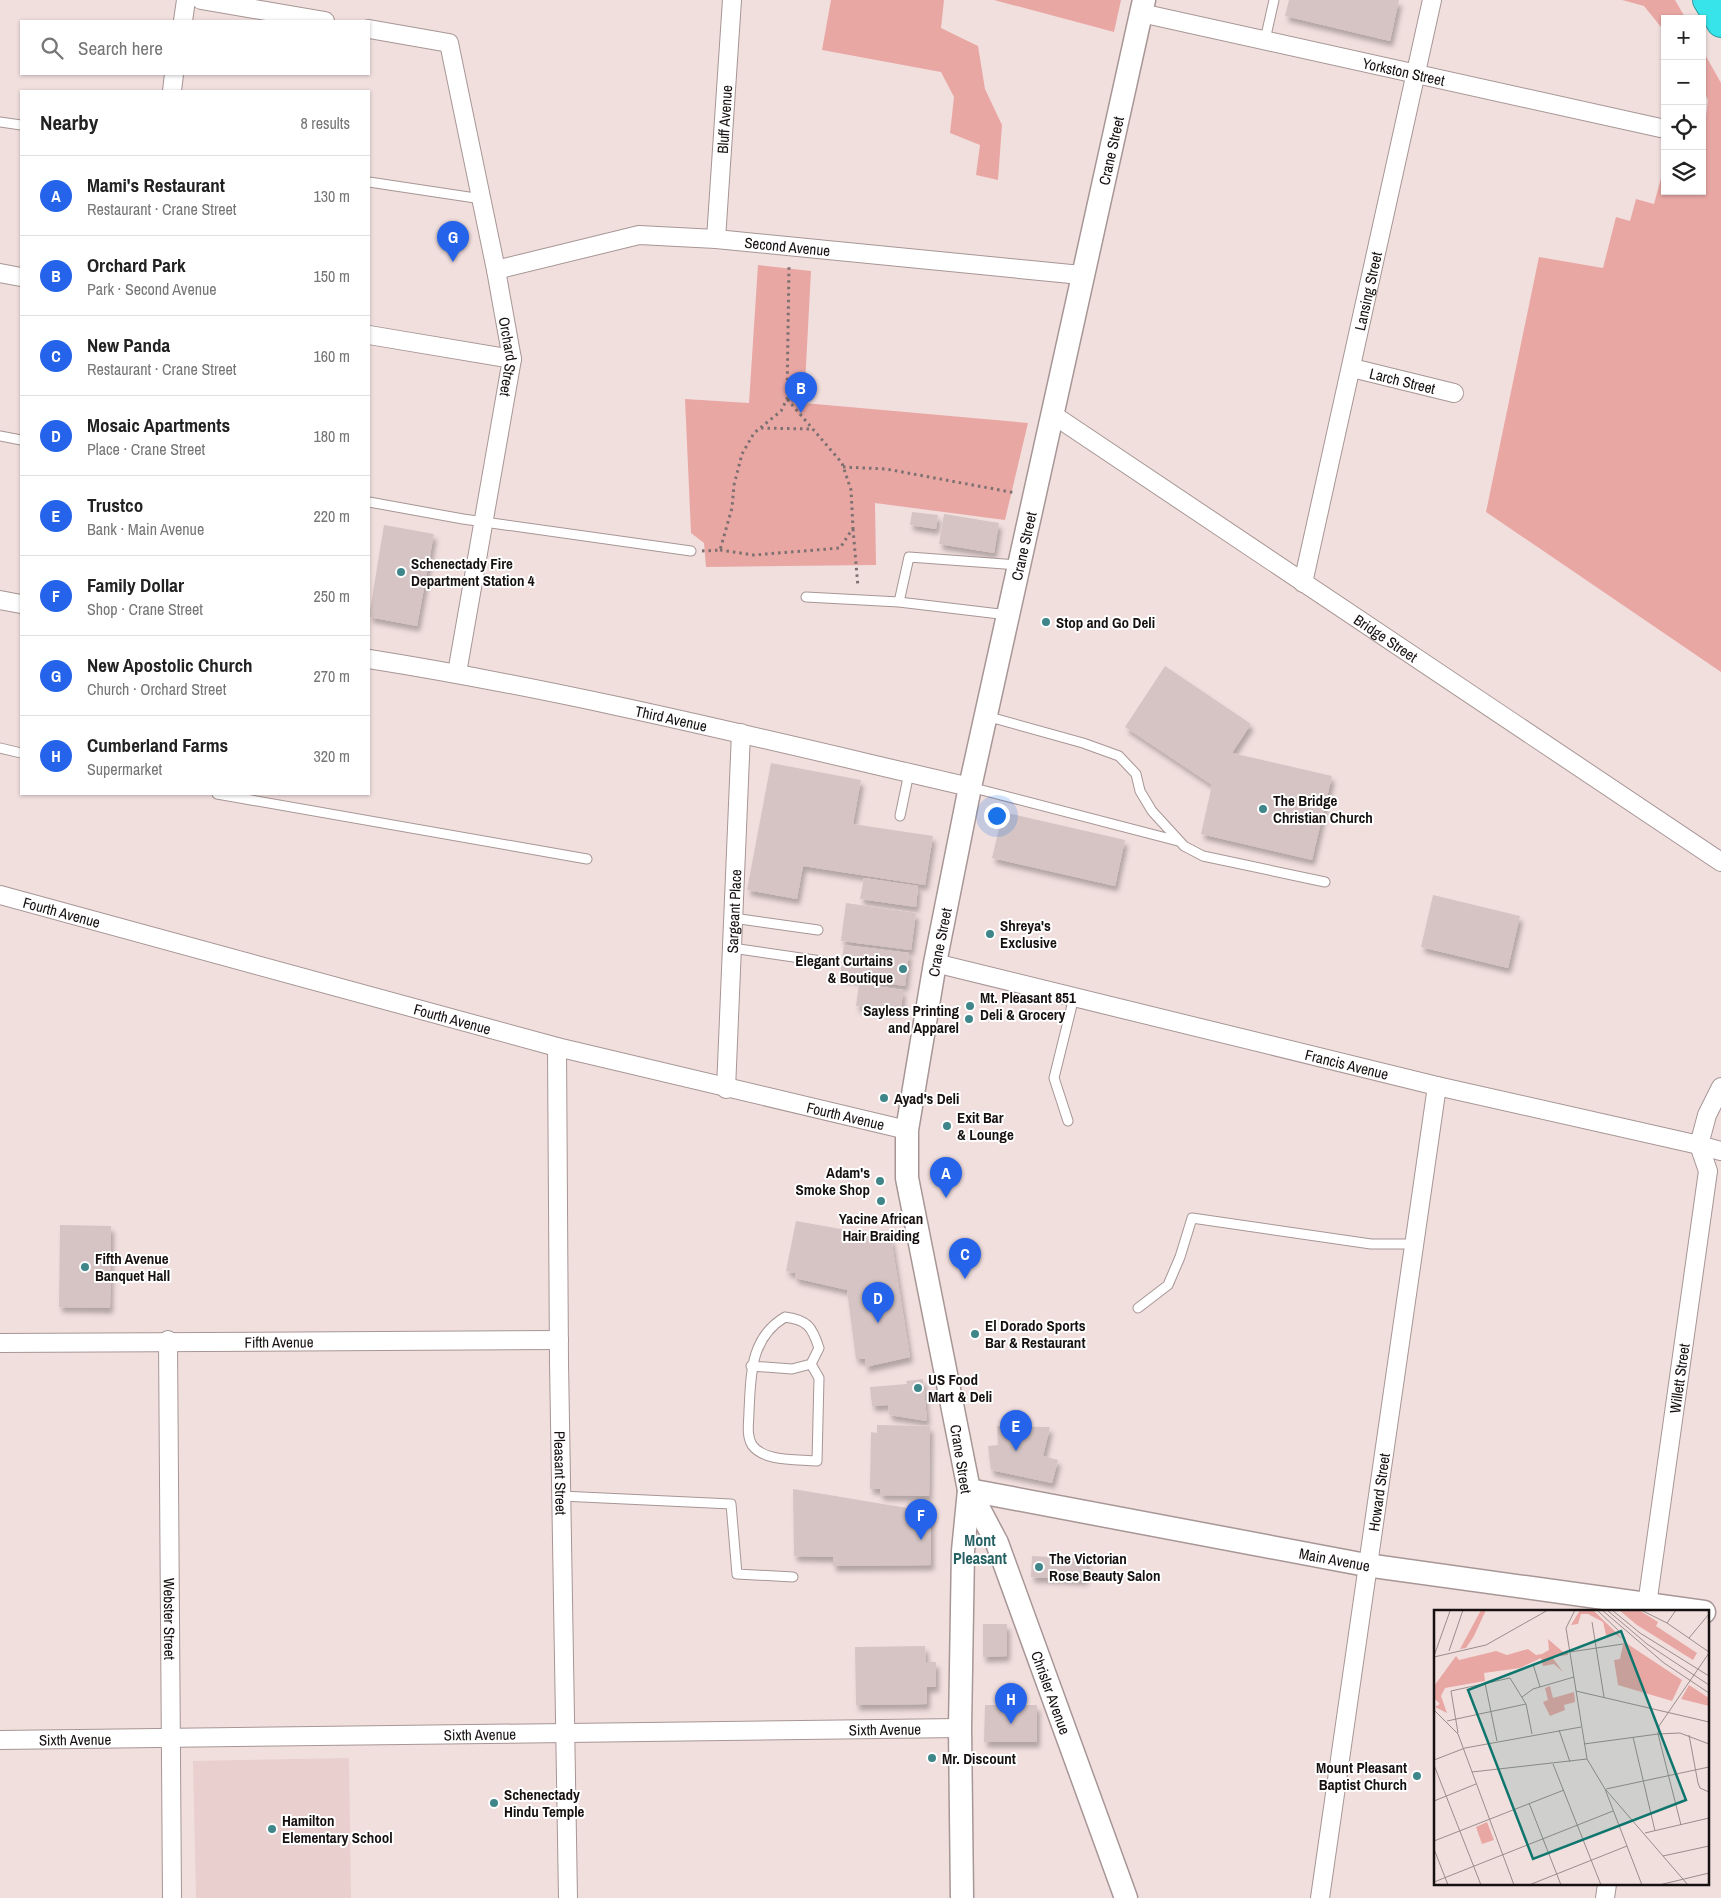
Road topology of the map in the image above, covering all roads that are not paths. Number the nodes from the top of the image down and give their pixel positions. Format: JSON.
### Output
{"nodes":[{"id":1,"x":186,"y":0,"type":"edge"},
{"id":2,"x":201,"y":0,"type":"edge"},
{"id":3,"x":732,"y":0,"type":"edge"},
{"id":4,"x":1274,"y":0,"type":"edge"},
{"id":5,"x":1432,"y":0,"type":"edge"},
{"id":6,"x":1707,"y":0,"type":"edge"},
{"id":7,"x":1142,"y":7,"type":"edge"},
{"id":8,"x":183,"y":20,"type":"edge"},
{"id":9,"x":319,"y":20,"type":"edge"},
{"id":10,"x":1721,"y":23,"type":"edge"},
{"id":11,"x":370,"y":29,"type":"edge"},
{"id":12,"x":1265,"y":40,"type":"junction"},
{"id":13,"x":1418,"y":73,"type":"junction"},
{"id":14,"x":174,"y":75,"type":"edge"},
{"id":15,"x":172,"y":90,"type":"edge"},
{"id":16,"x":0,"y":122,"type":"edge"},
{"id":17,"x":20,"y":125,"type":"edge"},
{"id":18,"x":1661,"y":128,"type":"edge"},
{"id":19,"x":370,"y":182,"type":"edge"},
{"id":20,"x":482,"y":199,"type":"junction"},
{"id":21,"x":716,"y":239,"type":"junction"},
{"id":22,"x":496,"y":270,"type":"junction"},
{"id":23,"x":0,"y":273,"type":"edge"},
{"id":24,"x":1081,"y":275,"type":"junction"},
{"id":25,"x":20,"y":277,"type":"edge"},
{"id":26,"x":370,"y":335,"type":"edge"},
{"id":27,"x":512,"y":358,"type":"junction"},
{"id":28,"x":1352,"y":368,"type":"junction"},
{"id":29,"x":1454,"y":393,"type":"dead end"},
{"id":30,"x":1052,"y":414,"type":"junction"},
{"id":31,"x":0,"y":436,"type":"edge"},
{"id":32,"x":20,"y":440,"type":"edge"},
{"id":33,"x":370,"y":502,"type":"edge"},
{"id":34,"x":483,"y":521,"type":"junction"},
{"id":35,"x":691,"y":551,"type":"road end"},
{"id":36,"x":1019,"y":564,"type":"junction"},
{"id":37,"x":1303,"y":583,"type":"junction"},
{"id":38,"x":806,"y":597,"type":"dead end"},
{"id":39,"x":0,"y":600,"type":"edge"},
{"id":40,"x":899,"y":602,"type":"junction"},
{"id":41,"x":20,"y":604,"type":"edge"},
{"id":42,"x":1008,"y":616,"type":"junction"},
{"id":43,"x":370,"y":659,"type":"edge"},
{"id":44,"x":457,"y":673,"type":"junction"},
{"id":45,"x":986,"y":716,"type":"junction"},
{"id":46,"x":741,"y":733,"type":"junction"},
{"id":47,"x":0,"y":748,"type":"edge"},
{"id":48,"x":20,"y":753,"type":"edge"},
{"id":49,"x":909,"y":773,"type":"junction"},
{"id":50,"x":970,"y":787,"type":"junction"},
{"id":51,"x":223,"y":795,"type":"edge"},
{"id":52,"x":900,"y":816,"type":"dead end"},
{"id":53,"x":1179,"y":841,"type":"junction"},
{"id":54,"x":587,"y":859,"type":"dead end"},
{"id":55,"x":1721,"y":862,"type":"edge"},
{"id":56,"x":1325,"y":882,"type":"dead end"},
{"id":57,"x":0,"y":896,"type":"edge"},
{"id":58,"x":733,"y":918,"type":"junction"},
{"id":59,"x":818,"y":930,"type":"dead end"},
{"id":60,"x":732,"y":948,"type":"junction"},
{"id":61,"x":828,"y":962,"type":"dead end"},
{"id":62,"x":935,"y":963,"type":"junction"},
{"id":63,"x":1074,"y":997,"type":"junction"},
{"id":64,"x":557,"y":1047,"type":"junction"},
{"id":65,"x":1437,"y":1086,"type":"junction"},
{"id":66,"x":1721,"y":1087,"type":"edge"},
{"id":67,"x":726,"y":1089,"type":"junction"},
{"id":68,"x":1068,"y":1122,"type":"dead end"},
{"id":69,"x":907,"y":1130,"type":"junction"},
{"id":70,"x":1699,"y":1144,"type":"junction"},
{"id":71,"x":1721,"y":1151,"type":"edge"},
{"id":72,"x":1414,"y":1244,"type":"junction"},
{"id":73,"x":1138,"y":1308,"type":"dead end"},
{"id":74,"x":168,"y":1340,"type":"junction"},
{"id":75,"x":559,"y":1340,"type":"junction"},
{"id":76,"x":0,"y":1343,"type":"edge"},
{"id":77,"x":811,"y":1364,"type":"junction"},
{"id":78,"x":751,"y":1366,"type":"junction"},
{"id":79,"x":969,"y":1490,"type":"junction"},
{"id":80,"x":561,"y":1496,"type":"junction"},
{"id":81,"x":1366,"y":1565,"type":"junction"},
{"id":82,"x":793,"y":1577,"type":"dead end"},
{"id":83,"x":1647,"y":1608,"type":"edge"},
{"id":84,"x":1676,"y":1610,"type":"edge"},
{"id":85,"x":1708,"y":1612,"type":"edge"},
{"id":86,"x":1721,"y":1614,"type":"edge"},
{"id":87,"x":960,"y":1728,"type":"junction"},
{"id":88,"x":564,"y":1731,"type":"junction"},
{"id":89,"x":171,"y":1737,"type":"junction"},
{"id":90,"x":0,"y":1740,"type":"edge"},
{"id":91,"x":172,"y":1898,"type":"edge"},
{"id":92,"x":568,"y":1898,"type":"edge"},
{"id":93,"x":962,"y":1898,"type":"edge"},
{"id":94,"x":1126,"y":1898,"type":"edge"},
{"id":95,"x":1320,"y":1898,"type":"edge"}],
"edges":[{"from":1,"to":8,"type":"street"},
{"from":2,"to":9,"type":"street"},
{"from":3,"to":21,"type":"street","name":"Bluff Avenue"},
{"from":4,"to":12,"type":"lane"},
{"from":5,"to":13,"type":"street","name":"Lansing Street"},
{"from":6,"to":10,"type":"highway"},
{"from":7,"to":12,"type":"street","name":"Yorkston Street"},
{"from":7,"to":24,"type":"street","name":"Crane Street"},
{"from":11,"to":20,"type":"street","name":"Orchard Street"},
{"from":12,"to":13,"type":"street","name":"Yorkston Street"},
{"from":13,"to":18,"type":"street","name":"Yorkston Street"},
{"from":13,"to":28,"type":"street","name":"Lansing Street"},
{"from":14,"to":15,"type":"street"},
{"from":16,"to":17,"type":"lane"},
{"from":19,"to":20,"type":"lane"},
{"from":20,"to":22,"type":"street","name":"Orchard Street"},
{"from":21,"to":22,"type":"street","name":"Second Avenue"},
{"from":21,"to":24,"type":"street","name":"Second Avenue"},
{"from":22,"to":27,"type":"street","name":"Orchard Street"},
{"from":23,"to":25,"type":"street"},
{"from":24,"to":30,"type":"street","name":"Crane Street"},
{"from":26,"to":27,"type":"street"},
{"from":27,"to":34,"type":"street","name":"Orchard Street"},
{"from":28,"to":29,"type":"street","name":"Larch Street"},
{"from":28,"to":37,"type":"street","name":"Lansing Street"},
{"from":30,"to":36,"type":"street","name":"Crane Street"},
{"from":30,"to":37,"type":"street","name":"Bridge Street"},
{"from":31,"to":32,"type":"lane"},
{"from":33,"to":34,"type":"lane"},
{"from":34,"to":35,"type":"lane"},
{"from":34,"to":44,"type":"street","name":"Orchard Street"},
{"from":36,"to":40,"type":"lane"},
{"from":36,"to":42,"type":"street","name":"Crane Street"},
{"from":37,"to":55,"type":"street","name":"Bridge Street"},
{"from":38,"to":40,"type":"lane"},
{"from":39,"to":41,"type":"street"},
{"from":40,"to":42,"type":"lane"},
{"from":42,"to":45,"type":"street","name":"Crane Street"},
{"from":43,"to":44,"type":"street","name":"Third Avenue"},
{"from":44,"to":46,"type":"street","name":"Third Avenue"},
{"from":45,"to":50,"type":"street","name":"Crane Street"},
{"from":45,"to":53,"type":"lane"},
{"from":46,"to":49,"type":"street","name":"Third Avenue"},
{"from":46,"to":58,"type":"street","name":"Sargeant Place"},
{"from":47,"to":48,"type":"lane"},
{"from":49,"to":50,"type":"street","name":"Third Avenue"},
{"from":49,"to":52,"type":"lane"},
{"from":50,"to":53,"type":"lane"},
{"from":50,"to":62,"type":"street","name":"Crane Street"},
{"from":51,"to":54,"type":"lane"},
{"from":53,"to":56,"type":"lane"},
{"from":57,"to":64,"type":"street","name":"Fourth Avenue"},
{"from":58,"to":59,"type":"lane"},
{"from":58,"to":60,"type":"street","name":"Sargeant Place"},
{"from":60,"to":61,"type":"lane"},
{"from":60,"to":67,"type":"street","name":"Sargeant Place"},
{"from":62,"to":63,"type":"street","name":"Francis Avenue"},
{"from":62,"to":69,"type":"street","name":"Crane Street"},
{"from":63,"to":65,"type":"street","name":"Francis Avenue"},
{"from":63,"to":68,"type":"lane"},
{"from":64,"to":67,"type":"street","name":"Fourth Avenue"},
{"from":64,"to":75,"type":"street","name":"Pleasant Street"},
{"from":65,"to":70,"type":"street","name":"Francis Avenue"},
{"from":65,"to":72,"type":"street","name":"Howard Street"},
{"from":66,"to":70,"type":"street"},
{"from":67,"to":69,"type":"street","name":"Fourth Avenue"},
{"from":69,"to":79,"type":"street","name":"Crane Street"},
{"from":70,"to":71,"type":"street","name":"Francis Avenue"},
{"from":70,"to":83,"type":"street","name":"Willett Street"},
{"from":72,"to":73,"type":"lane"},
{"from":72,"to":81,"type":"street","name":"Howard Street"},
{"from":74,"to":75,"type":"street","name":"Fifth Avenue"},
{"from":74,"to":76,"type":"street","name":"Fifth Avenue"},
{"from":74,"to":89,"type":"street","name":"Webster Street"},
{"from":75,"to":80,"type":"street","name":"Pleasant Street"},
{"from":77,"to":78,"type":"lane"},
{"from":77,"to":78,"type":"lane"},
{"from":77,"to":78,"type":"lane"},
{"from":79,"to":81,"type":"street","name":"Main Avenue"},
{"from":79,"to":87,"type":"street","name":"Crane Street"},
{"from":79,"to":94,"type":"street","name":"Chrisler Avenue"},
{"from":80,"to":82,"type":"lane"},
{"from":80,"to":88,"type":"street","name":"Pleasant Street"},
{"from":81,"to":83,"type":"street","name":"Main Avenue"},
{"from":81,"to":95,"type":"street","name":"Howard Street"},
{"from":83,"to":84,"type":"street","name":"Main Avenue"},
{"from":85,"to":86,"type":"street","name":"Main Avenue"},
{"from":87,"to":88,"type":"street","name":"Sixth Avenue"},
{"from":87,"to":93,"type":"street","name":"Crane Street"},
{"from":88,"to":89,"type":"street","name":"Sixth Avenue"},
{"from":88,"to":92,"type":"street","name":"Pleasant Street"},
{"from":89,"to":90,"type":"street","name":"Sixth Avenue"},
{"from":89,"to":91,"type":"street","name":"Webster Street"}]}
